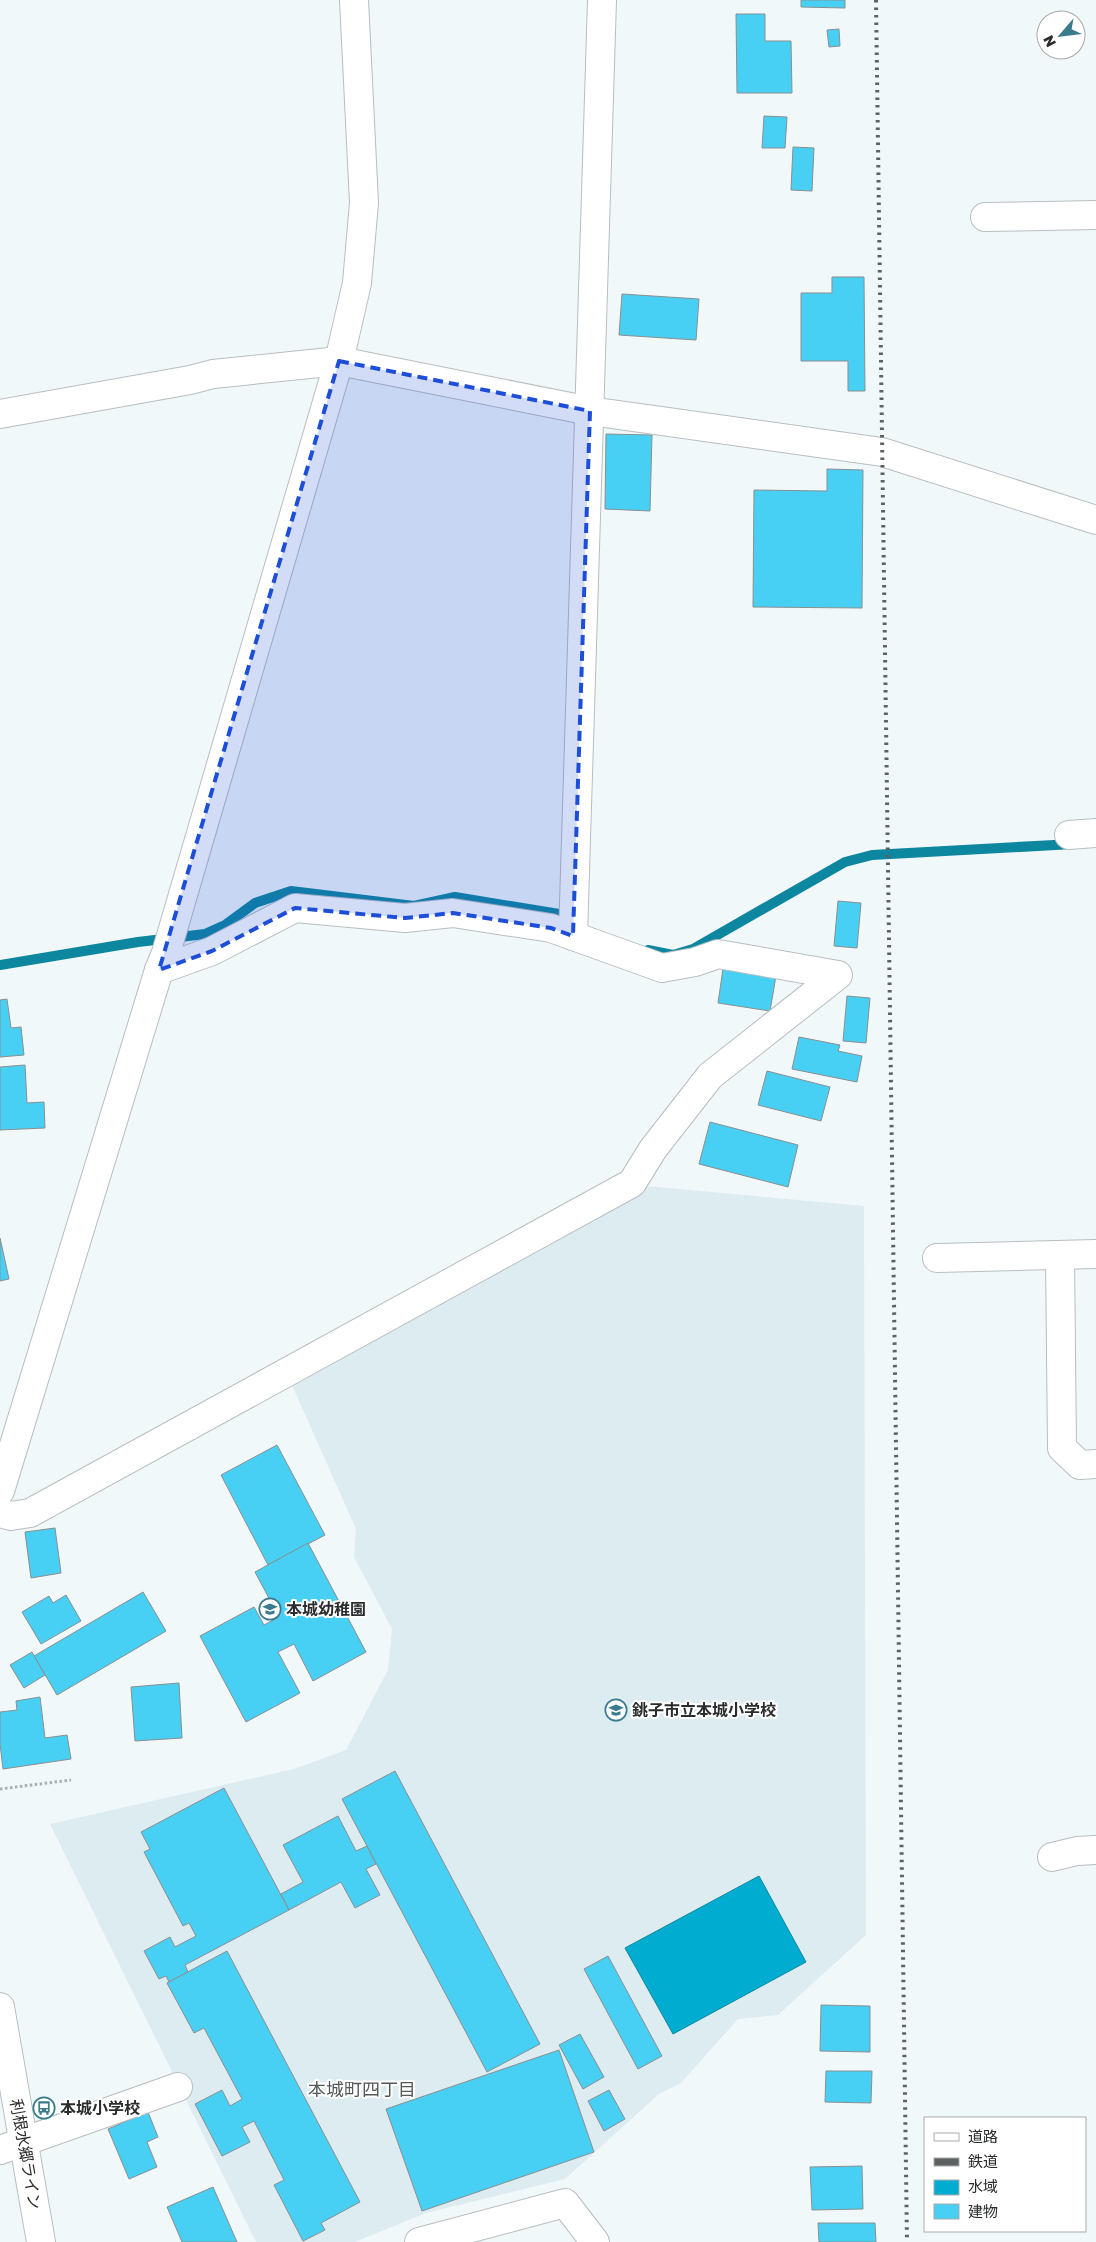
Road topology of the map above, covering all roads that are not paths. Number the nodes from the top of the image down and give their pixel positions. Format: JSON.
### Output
{"nodes":[{"id":1,"x":354,"y":0,"type":"edge"},
{"id":2,"x":602,"y":0,"type":"edge"},
{"id":3,"x":1096,"y":215,"type":"edge"},
{"id":4,"x":985,"y":217,"type":"dead end"},
{"id":5,"x":339,"y":361,"type":"junction"},
{"id":6,"x":590,"y":411,"type":"junction"},
{"id":7,"x":0,"y":414,"type":"edge"},
{"id":8,"x":1096,"y":520,"type":"edge"},
{"id":9,"x":1096,"y":833,"type":"edge"},
{"id":10,"x":1069,"y":835,"type":"dead end"},
{"id":11,"x":572,"y":936,"type":"junction"},
{"id":12,"x":163,"y":962,"type":"junction"},
{"id":13,"x":1096,"y":1254,"type":"edge"},
{"id":14,"x":1060,"y":1255,"type":"junction"},
{"id":15,"x":937,"y":1258,"type":"dead end"},
{"id":16,"x":1096,"y":1464,"type":"edge"},
{"id":17,"x":0,"y":1491,"type":"edge"},
{"id":18,"x":0,"y":1513,"type":"edge"},
{"id":19,"x":1096,"y":1850,"type":"edge"},
{"id":20,"x":1052,"y":1857,"type":"dead end"},
{"id":21,"x":0,"y":2007,"type":"edge"},
{"id":22,"x":178,"y":2087,"type":"dead end"},
{"id":23,"x":12,"y":2146,"type":"edge"},
{"id":24,"x":41,"y":2242,"type":"edge"},
{"id":25,"x":419,"y":2242,"type":"edge"},
{"id":26,"x":595,"y":2242,"type":"edge"}],
"edges":[{"from":1,"to":5,"type":"main road"},
{"from":2,"to":6,"type":"main road"},
{"from":3,"to":4,"type":"main road"},
{"from":5,"to":6,"type":"main road"},
{"from":5,"to":7,"type":"main road"},
{"from":5,"to":12,"type":"main road"},
{"from":6,"to":8,"type":"main road"},
{"from":6,"to":11,"type":"main road"},
{"from":9,"to":10,"type":"main road"},
{"from":11,"to":12,"type":"main road"},
{"from":11,"to":18,"type":"main road"},
{"from":12,"to":17,"type":"main road"},
{"from":13,"to":14,"type":"main road"},
{"from":14,"to":15,"type":"main road"},
{"from":14,"to":16,"type":"main road"},
{"from":19,"to":20,"type":"main road"},
{"from":21,"to":23,"type":"main road","name":"利根水郷ライン"},
{"from":22,"to":23,"type":"main road"},
{"from":23,"to":24,"type":"main road","name":"利根水郷ライン"},
{"from":25,"to":26,"type":"main road"}]}
